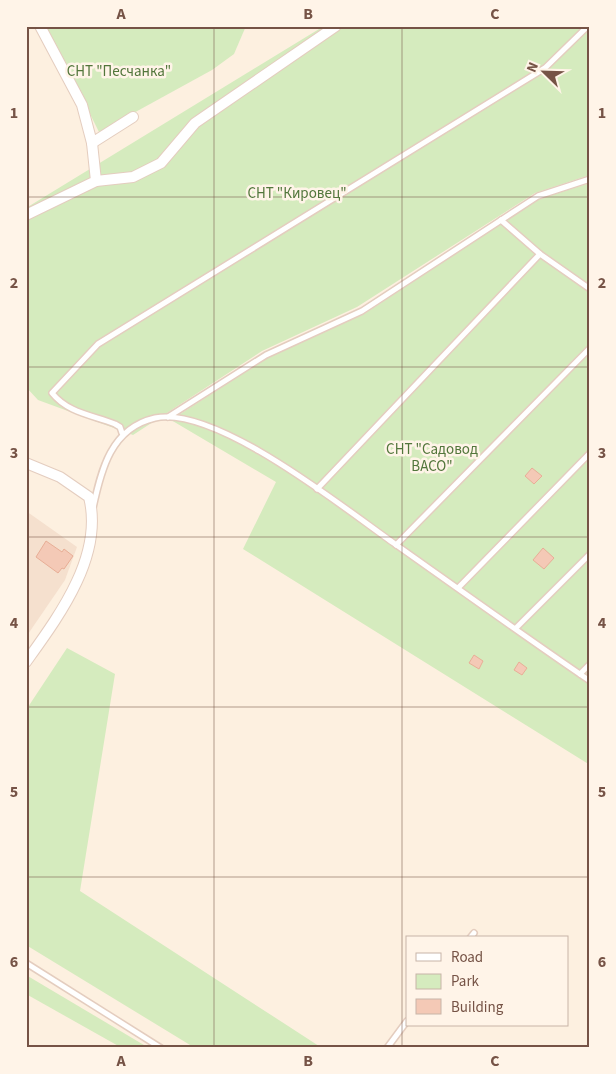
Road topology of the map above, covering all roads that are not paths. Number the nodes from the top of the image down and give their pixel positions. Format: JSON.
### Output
{"nodes":[{"id":1,"x":40,"y":26,"type":"edge"},
{"id":2,"x":336,"y":26,"type":"edge"},
{"id":3,"x":588,"y":26,"type":"edge"},
{"id":4,"x":133,"y":117,"type":"dead end"},
{"id":5,"x":92,"y":143,"type":"junction"},
{"id":6,"x":590,"y":180,"type":"edge"},
{"id":7,"x":96,"y":181,"type":"junction"},
{"id":8,"x":26,"y":215,"type":"edge"},
{"id":9,"x":501,"y":220,"type":"junction"},
{"id":10,"x":540,"y":254,"type":"junction"},
{"id":11,"x":590,"y":289,"type":"edge"},
{"id":12,"x":590,"y":348,"type":"edge"},
{"id":13,"x":168,"y":418,"type":"junction"},
{"id":14,"x":122,"y":433,"type":"junction"},
{"id":15,"x":590,"y":453,"type":"edge"},
{"id":16,"x":26,"y":463,"type":"edge"},
{"id":17,"x":317,"y":489,"type":"junction"},
{"id":18,"x":93,"y":511,"type":"junction"},
{"id":19,"x":396,"y":545,"type":"junction"},
{"id":20,"x":590,"y":554,"type":"edge"},
{"id":21,"x":459,"y":587,"type":"junction"},
{"id":22,"x":516,"y":628,"type":"junction"},
{"id":23,"x":26,"y":662,"type":"edge"},
{"id":24,"x":590,"y":664,"type":"edge"},
{"id":25,"x":580,"y":674,"type":"junction"},
{"id":26,"x":590,"y":681,"type":"edge"},
{"id":27,"x":26,"y":963,"type":"edge"},
{"id":28,"x":406,"y":1022,"type":"edge"},
{"id":29,"x":162,"y":1048,"type":"edge"},
{"id":30,"x":387,"y":1048,"type":"edge"}],
"edges":[{"from":1,"to":5,"type":"street"},
{"from":2,"to":7,"type":"street"},
{"from":3,"to":14,"type":"lane"},
{"from":4,"to":5,"type":"street"},
{"from":5,"to":7,"type":"street"},
{"from":6,"to":9,"type":"lane"},
{"from":7,"to":8,"type":"street"},
{"from":9,"to":10,"type":"lane"},
{"from":9,"to":13,"type":"lane"},
{"from":10,"to":11,"type":"lane"},
{"from":10,"to":17,"type":"lane"},
{"from":12,"to":19,"type":"lane"},
{"from":13,"to":14,"type":"lane"},
{"from":13,"to":17,"type":"lane"},
{"from":14,"to":18,"type":"lane"},
{"from":15,"to":21,"type":"lane"},
{"from":16,"to":18,"type":"street"},
{"from":17,"to":19,"type":"lane"},
{"from":18,"to":23,"type":"street"},
{"from":19,"to":21,"type":"lane"},
{"from":20,"to":22,"type":"lane"},
{"from":21,"to":22,"type":"lane"},
{"from":22,"to":25,"type":"lane"},
{"from":24,"to":25,"type":"lane"},
{"from":25,"to":26,"type":"lane"},
{"from":27,"to":29,"type":"lane"},
{"from":28,"to":30,"type":"lane"}]}
